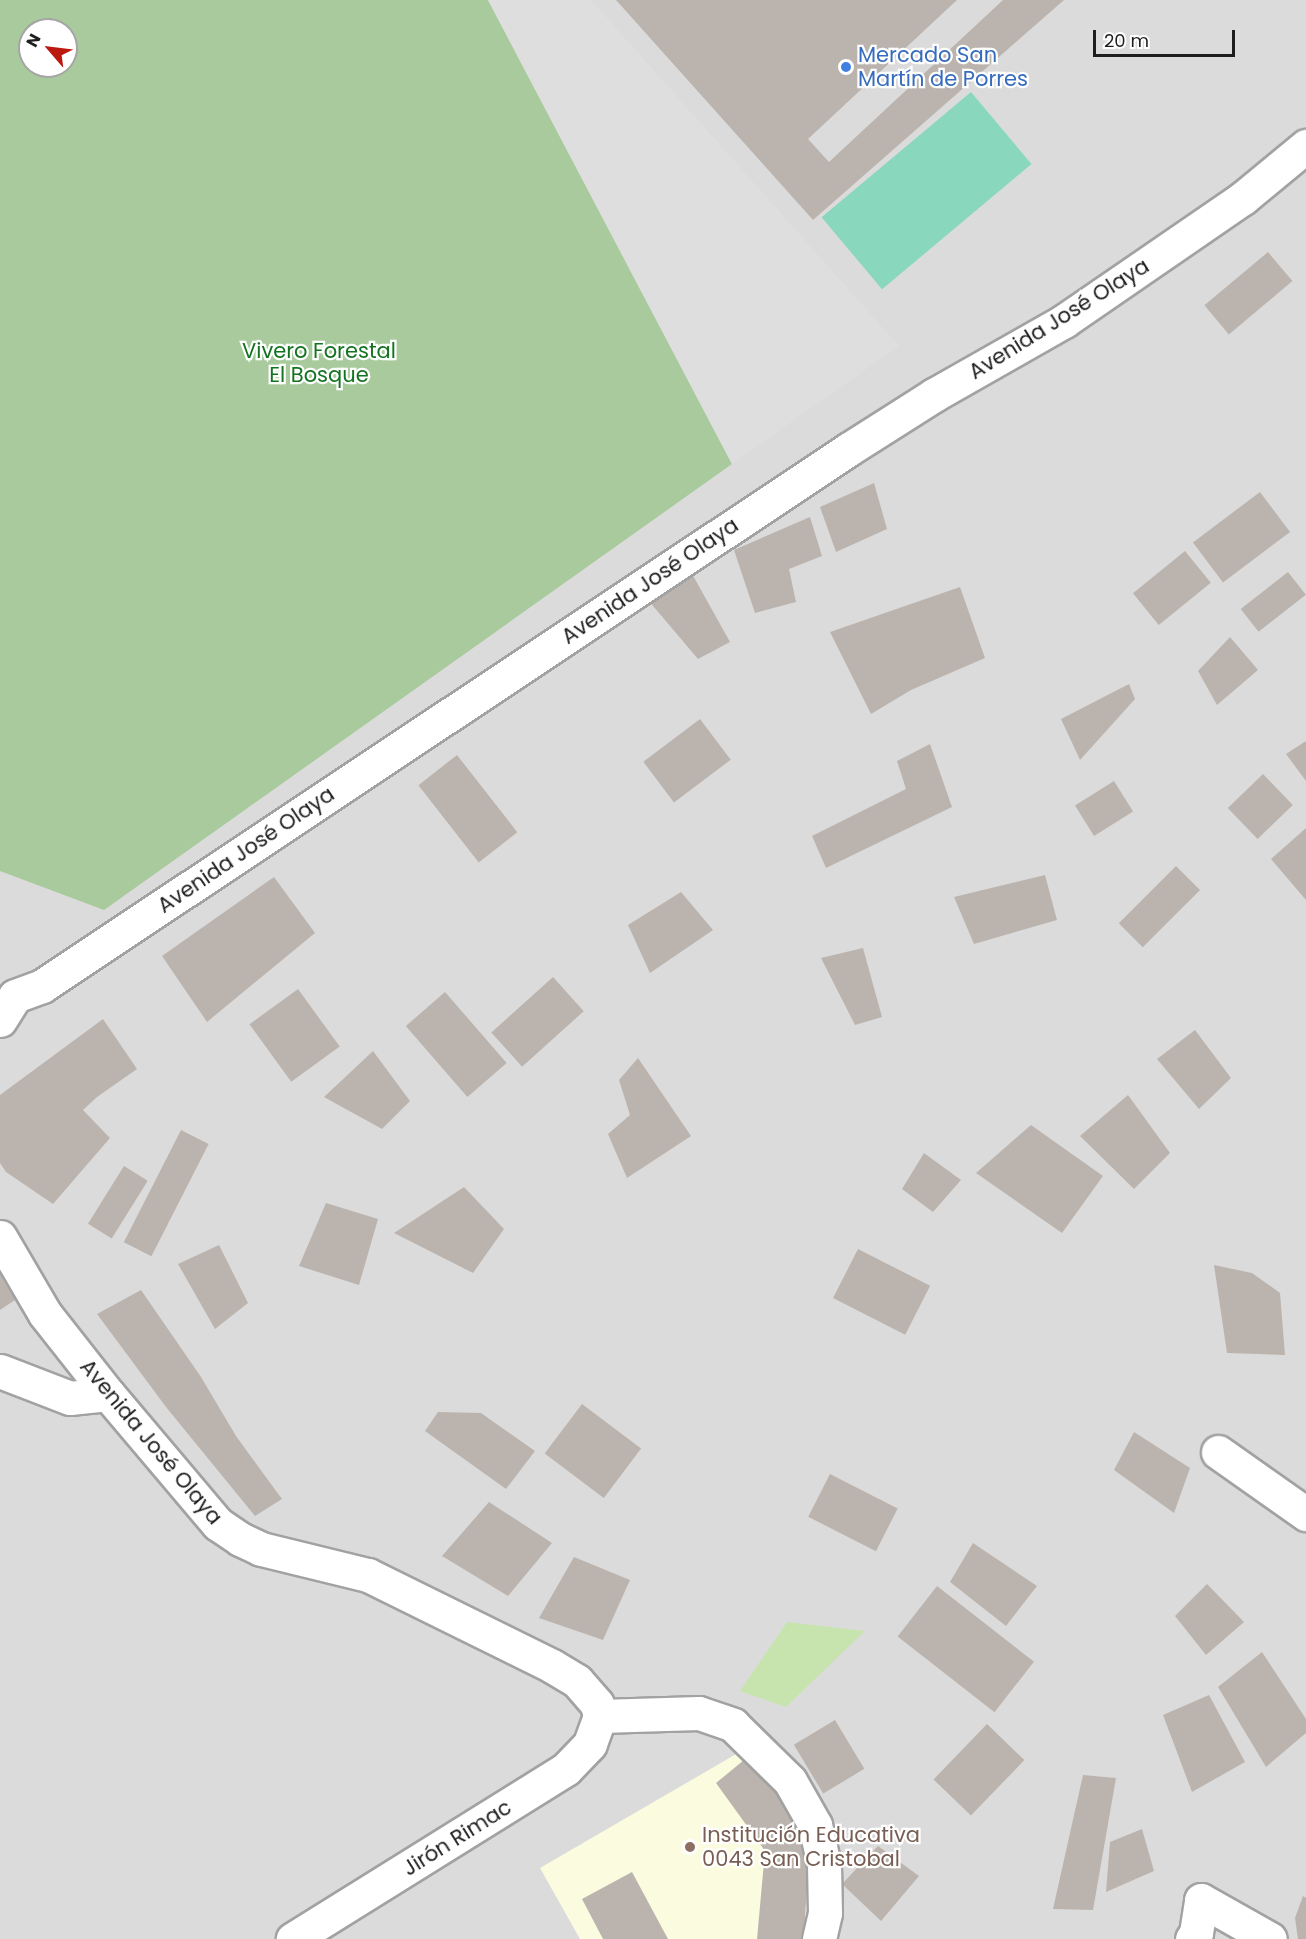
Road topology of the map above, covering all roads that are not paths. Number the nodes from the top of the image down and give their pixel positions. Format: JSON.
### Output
{"nodes":[{"id":1,"x":1306,"y":146,"type":"edge"},
{"id":2,"x":5,"y":1003,"type":"edge"},
{"id":3,"x":0,"y":1237,"type":"edge"},
{"id":4,"x":0,"y":1371,"type":"edge"},
{"id":5,"x":108,"y":1394,"type":"junction"},
{"id":6,"x":1218,"y":1452,"type":"dead end"},
{"id":7,"x":1306,"y":1514,"type":"edge"},
{"id":8,"x":600,"y":1716,"type":"junction"},
{"id":9,"x":293,"y":1939,"type":"edge"},
{"id":10,"x":819,"y":1939,"type":"edge"},
{"id":11,"x":1192,"y":1939,"type":"edge"},
{"id":12,"x":1270,"y":1939,"type":"edge"}],
"edges":[{"from":1,"to":2,"type":"street","name":"Avenida José Olaya"},
{"from":3,"to":5,"type":"street","name":"Avenida José Olaya"},
{"from":4,"to":5,"type":"street"},
{"from":5,"to":8,"type":"street","name":"Avenida José Olaya"},
{"from":6,"to":7,"type":"street"},
{"from":8,"to":9,"type":"street","name":"Jirón Rimac"},
{"from":8,"to":10,"type":"street"},
{"from":11,"to":12,"type":"street"}]}
